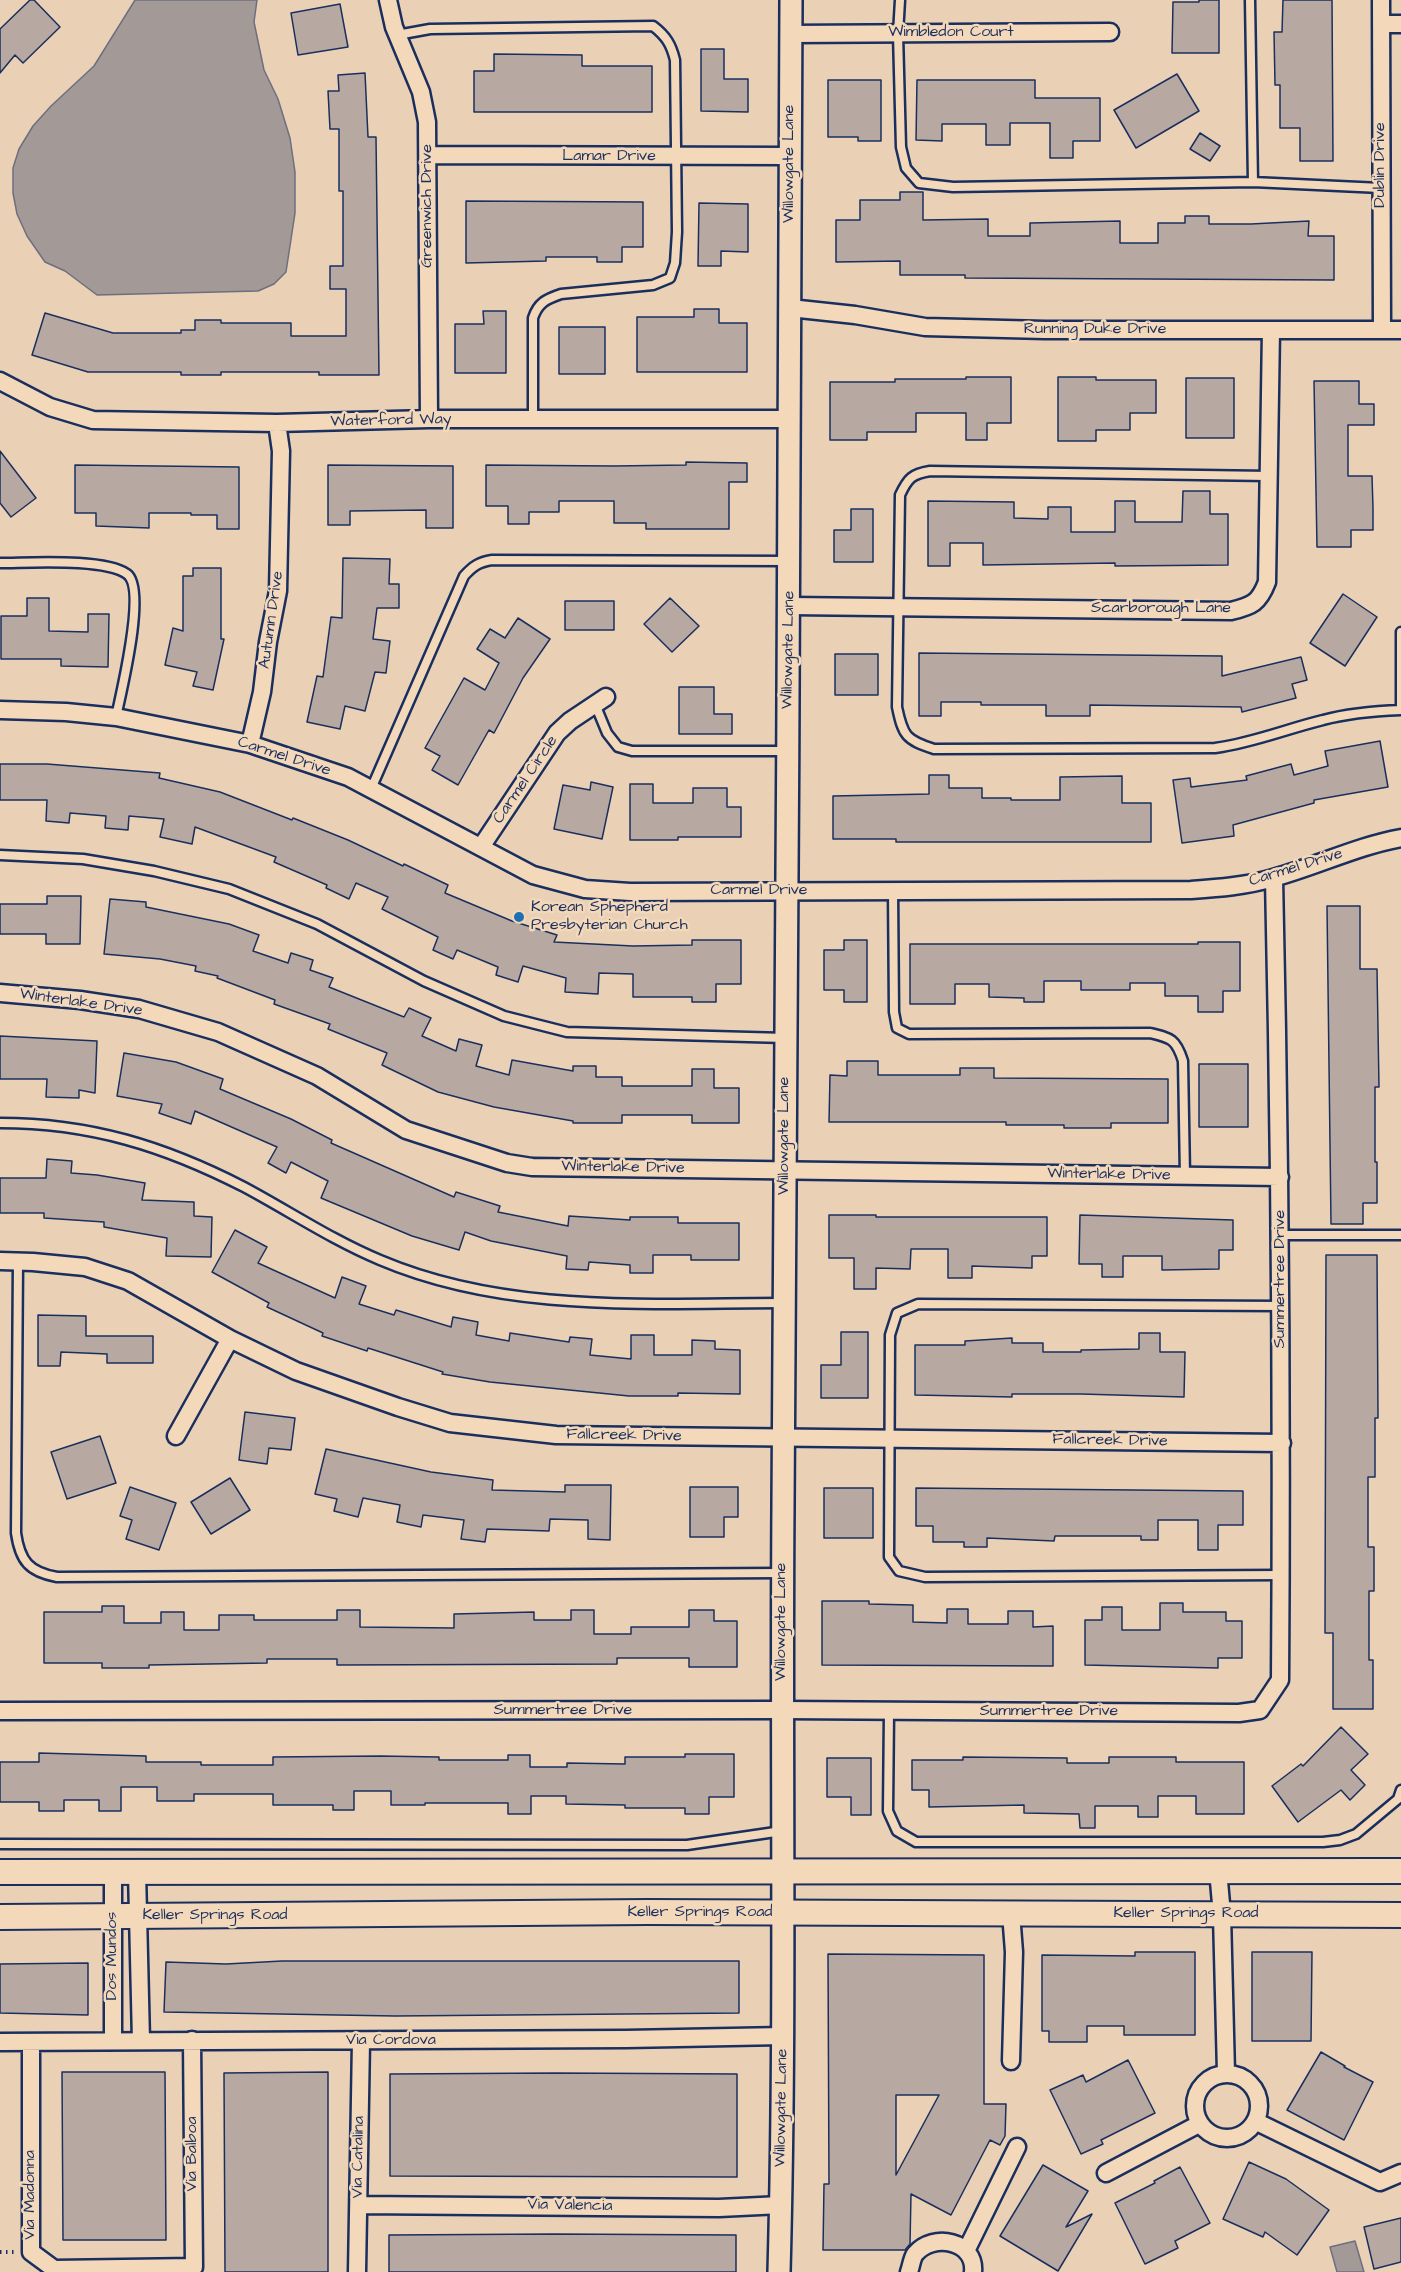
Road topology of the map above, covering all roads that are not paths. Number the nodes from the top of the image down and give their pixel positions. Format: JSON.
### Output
{"nodes":[{"id":1,"x":388,"y":0,"type":"edge"},
{"id":2,"x":791,"y":0,"type":"edge"},
{"id":3,"x":900,"y":0,"type":"edge"},
{"id":4,"x":1250,"y":0,"type":"edge"},
{"id":5,"x":1381,"y":0,"type":"edge"},
{"id":6,"x":1381,"y":24,"type":"junction"},
{"id":7,"x":1401,"y":24,"type":"edge"},
{"id":8,"x":1110,"y":32,"type":"dead end"},
{"id":9,"x":791,"y":34,"type":"junction"},
{"id":10,"x":898,"y":34,"type":"junction"},
{"id":11,"x":398,"y":35,"type":"junction"},
{"id":12,"x":428,"y":155,"type":"junction"},
{"id":13,"x":789,"y":156,"type":"junction"},
{"id":14,"x":675,"y":157,"type":"junction"},
{"id":15,"x":1253,"y":182,"type":"junction"},
{"id":16,"x":1381,"y":188,"type":"junction"},
{"id":17,"x":790,"y":308,"type":"junction"},
{"id":18,"x":1271,"y":330,"type":"junction"},
{"id":19,"x":1382,"y":330,"type":"junction"},
{"id":20,"x":1401,"y":330,"type":"edge"},
{"id":21,"x":0,"y":381,"type":"edge"},
{"id":22,"x":791,"y":418,"type":"junction"},
{"id":23,"x":429,"y":419,"type":"junction"},
{"id":24,"x":533,"y":419,"type":"junction"},
{"id":25,"x":277,"y":423,"type":"junction"},
{"id":26,"x":1269,"y":476,"type":"junction"},
{"id":27,"x":790,"y":561,"type":"junction"},
{"id":28,"x":0,"y":563,"type":"edge"},
{"id":29,"x":790,"y":606,"type":"junction"},
{"id":30,"x":900,"y":608,"type":"junction"},
{"id":31,"x":1401,"y":632,"type":"edge"},
{"id":32,"x":601,"y":700,"type":"joint"},
{"id":33,"x":0,"y":710,"type":"edge"},
{"id":34,"x":1401,"y":710,"type":"edge"},
{"id":35,"x":116,"y":717,"type":"junction"},
{"id":36,"x":250,"y":744,"type":"junction"},
{"id":37,"x":788,"y":751,"type":"junction"},
{"id":38,"x":371,"y":789,"type":"junction"},
{"id":39,"x":1401,"y":837,"type":"edge"},
{"id":40,"x":481,"y":847,"type":"junction"},
{"id":41,"x":0,"y":855,"type":"edge"},
{"id":42,"x":1274,"y":878,"type":"junction"},
{"id":43,"x":786,"y":891,"type":"junction"},
{"id":44,"x":893,"y":891,"type":"junction"},
{"id":45,"x":0,"y":993,"type":"edge"},
{"id":46,"x":785,"y":1038,"type":"junction"},
{"id":47,"x":0,"y":1124,"type":"edge"},
{"id":48,"x":784,"y":1170,"type":"junction"},
{"id":49,"x":1185,"y":1176,"type":"junction"},
{"id":50,"x":1280,"y":1178,"type":"junction"},
{"id":51,"x":1281,"y":1235,"type":"junction"},
{"id":52,"x":1401,"y":1235,"type":"edge"},
{"id":53,"x":0,"y":1261,"type":"edge"},
{"id":54,"x":18,"y":1261,"type":"junction"},
{"id":55,"x":784,"y":1303,"type":"junction"},
{"id":56,"x":1281,"y":1306,"type":"junction"},
{"id":57,"x":230,"y":1339,"type":"junction"},
{"id":58,"x":176,"y":1436,"type":"dead end"},
{"id":59,"x":783,"y":1438,"type":"junction"},
{"id":60,"x":890,"y":1439,"type":"junction"},
{"id":61,"x":1282,"y":1443,"type":"junction"},
{"id":62,"x":782,"y":1573,"type":"junction"},
{"id":63,"x":1281,"y":1575,"type":"junction"},
{"id":64,"x":782,"y":1710,"type":"junction"},
{"id":65,"x":0,"y":1711,"type":"edge"},
{"id":66,"x":889,"y":1712,"type":"junction"},
{"id":67,"x":1401,"y":1790,"type":"edge"},
{"id":68,"x":783,"y":1831,"type":"junction"},
{"id":69,"x":0,"y":1844,"type":"edge"},
{"id":70,"x":1218,"y":1870,"type":"junction"},
{"id":71,"x":1401,"y":1870,"type":"edge"},
{"id":72,"x":783,"y":1871,"type":"junction"},
{"id":73,"x":0,"y":1872,"type":"edge"},
{"id":74,"x":113,"y":1872,"type":"junction"},
{"id":75,"x":137,"y":1872,"type":"junction"},
{"id":76,"x":783,"y":1912,"type":"junction"},
{"id":77,"x":1011,"y":1913,"type":"junction"},
{"id":78,"x":1222,"y":1915,"type":"junction"},
{"id":79,"x":1401,"y":1915,"type":"edge"},
{"id":80,"x":112,"y":1916,"type":"junction"},
{"id":81,"x":138,"y":1916,"type":"junction"},
{"id":82,"x":0,"y":1917,"type":"edge"},
{"id":83,"x":783,"y":2036,"type":"junction"},
{"id":84,"x":192,"y":2040,"type":"junction"},
{"id":85,"x":113,"y":2041,"type":"junction"},
{"id":86,"x":141,"y":2041,"type":"junction"},
{"id":87,"x":361,"y":2041,"type":"junction"},
{"id":88,"x":32,"y":2042,"type":"junction"},
{"id":89,"x":0,"y":2043,"type":"edge"},
{"id":90,"x":1011,"y":2061,"type":"dead end"},
{"id":91,"x":1226,"y":2073,"type":"junction"},
{"id":92,"x":1257,"y":2122,"type":"junction"},
{"id":93,"x":1199,"y":2124,"type":"junction"},
{"id":94,"x":1017,"y":2147,"type":"dead end"},
{"id":95,"x":1106,"y":2173,"type":"dead end"},
{"id":96,"x":1401,"y":2173,"type":"edge"},
{"id":97,"x":358,"y":2205,"type":"junction"},
{"id":98,"x":781,"y":2205,"type":"junction"},
{"id":99,"x":966,"y":2251,"type":"junction"},
{"id":100,"x":194,"y":2267,"type":"joint"},
{"id":101,"x":357,"y":2272,"type":"edge"},
{"id":102,"x":779,"y":2272,"type":"edge"},
{"id":103,"x":909,"y":2272,"type":"edge"},
{"id":104,"x":973,"y":2272,"type":"edge"}],
"edges":[{"from":1,"to":11,"type":"street","name":"Greenwich Drive"},
{"from":2,"to":9,"type":"street","name":"Willowgate Lane"},
{"from":3,"to":10,"type":"lane"},
{"from":4,"to":15,"type":"lane"},
{"from":5,"to":6,"type":"street","name":"Dublin Drive"},
{"from":6,"to":7,"type":"street"},
{"from":6,"to":16,"type":"street","name":"Dublin Drive"},
{"from":8,"to":10,"type":"street","name":"Wimbledon Court"},
{"from":9,"to":10,"type":"street","name":"Wimbledon Court"},
{"from":9,"to":13,"type":"street","name":"Willowgate Lane"},
{"from":10,"to":15,"type":"lane"},
{"from":11,"to":12,"type":"street","name":"Greenwich Drive"},
{"from":11,"to":14,"type":"lane"},
{"from":12,"to":14,"type":"street","name":"Lamar Drive"},
{"from":12,"to":23,"type":"street","name":"Greenwich Drive"},
{"from":13,"to":14,"type":"street","name":"Lamar Drive"},
{"from":13,"to":17,"type":"street","name":"Willowgate Lane"},
{"from":14,"to":24,"type":"lane"},
{"from":15,"to":16,"type":"lane"},
{"from":16,"to":19,"type":"street","name":"Dublin Drive"},
{"from":17,"to":18,"type":"street","name":"Running Duke Drive"},
{"from":17,"to":22,"type":"street","name":"Willowgate Lane"},
{"from":18,"to":19,"type":"street","name":"Running Duke Drive"},
{"from":18,"to":26,"type":"street","name":"Scarborough Lane"},
{"from":19,"to":20,"type":"street","name":"Running Duke Drive"},
{"from":21,"to":25,"type":"street","name":"Waterford Way"},
{"from":22,"to":24,"type":"street","name":"Waterford Way"},
{"from":22,"to":27,"type":"street","name":"Willowgate Lane"},
{"from":23,"to":24,"type":"street","name":"Waterford Way"},
{"from":23,"to":25,"type":"street","name":"Waterford Way"},
{"from":25,"to":36,"type":"street","name":"Autumn Drive"},
{"from":26,"to":30,"type":"street","name":"Scarborough Lane"},
{"from":26,"to":30,"type":"lane"},
{"from":27,"to":29,"type":"street","name":"Willowgate Lane"},
{"from":27,"to":38,"type":"lane"},
{"from":28,"to":35,"type":"lane"},
{"from":29,"to":30,"type":"street","name":"Scarborough Lane"},
{"from":29,"to":37,"type":"street","name":"Willowgate Lane"},
{"from":30,"to":34,"type":"lane"},
{"from":31,"to":34,"type":"lane"},
{"from":32,"to":37,"type":"lane"},
{"from":32,"to":40,"type":"street","name":"Carmel Circle"},
{"from":33,"to":35,"type":"street","name":"Carmel Drive"},
{"from":35,"to":36,"type":"street","name":"Carmel Drive"},
{"from":36,"to":38,"type":"street","name":"Carmel Drive"},
{"from":37,"to":43,"type":"street","name":"Willowgate Lane"},
{"from":38,"to":40,"type":"street","name":"Carmel Drive"},
{"from":39,"to":42,"type":"street","name":"Carmel Drive"},
{"from":40,"to":43,"type":"street","name":"Carmel Drive"},
{"from":41,"to":46,"type":"lane"},
{"from":42,"to":44,"type":"street","name":"Carmel Drive"},
{"from":42,"to":50,"type":"street","name":"Summertree Drive"},
{"from":43,"to":44,"type":"street","name":"Carmel Drive"},
{"from":43,"to":46,"type":"street","name":"Willowgate Lane"},
{"from":44,"to":49,"type":"lane"},
{"from":45,"to":48,"type":"street","name":"Winterlake Drive"},
{"from":46,"to":48,"type":"street","name":"Willowgate Lane"},
{"from":47,"to":55,"type":"lane"},
{"from":48,"to":49,"type":"street","name":"Winterlake Drive"},
{"from":48,"to":55,"type":"street","name":"Willowgate Lane"},
{"from":49,"to":50,"type":"street","name":"Winterlake Drive"},
{"from":50,"to":51,"type":"street","name":"Summertree Drive"},
{"from":51,"to":52,"type":"lane"},
{"from":51,"to":56,"type":"street","name":"Summertree Drive"},
{"from":53,"to":54,"type":"street","name":"Fallcreek Drive"},
{"from":54,"to":57,"type":"street","name":"Fallcreek Drive"},
{"from":54,"to":62,"type":"lane"},
{"from":55,"to":59,"type":"street","name":"Willowgate Lane"},
{"from":56,"to":60,"type":"lane"},
{"from":56,"to":61,"type":"street","name":"Summertree Drive"},
{"from":57,"to":58,"type":"street"},
{"from":57,"to":59,"type":"street","name":"Fallcreek Drive"},
{"from":59,"to":60,"type":"street","name":"Fallcreek Drive"},
{"from":59,"to":62,"type":"street","name":"Willowgate Lane"},
{"from":60,"to":61,"type":"street","name":"Fallcreek Drive"},
{"from":60,"to":63,"type":"lane"},
{"from":61,"to":63,"type":"street","name":"Summertree Drive"},
{"from":62,"to":64,"type":"street","name":"Willowgate Lane"},
{"from":63,"to":66,"type":"street","name":"Summertree Drive"},
{"from":64,"to":65,"type":"street","name":"Summertree Drive"},
{"from":64,"to":66,"type":"street","name":"Summertree Drive"},
{"from":64,"to":68,"type":"street","name":"Willowgate Lane"},
{"from":66,"to":67,"type":"lane"},
{"from":68,"to":69,"type":"lane"},
{"from":68,"to":72,"type":"street","name":"Willowgate Lane"},
{"from":70,"to":71,"type":"main road"},
{"from":70,"to":72,"type":"main road"},
{"from":70,"to":78,"type":"street"},
{"from":72,"to":75,"type":"main road"},
{"from":72,"to":76,"type":"street","name":"Willowgate Lane"},
{"from":73,"to":74,"type":"main road"},
{"from":74,"to":75,"type":"main road"},
{"from":74,"to":80,"type":"street","name":"Dos Mundos"},
{"from":75,"to":81,"type":"street","name":"Dos Mundos"},
{"from":76,"to":77,"type":"main road","name":"Keller Springs Road"},
{"from":76,"to":81,"type":"main road","name":"Keller Springs Road"},
{"from":76,"to":83,"type":"street","name":"Willowgate Lane"},
{"from":77,"to":78,"type":"main road","name":"Keller Springs Road"},
{"from":77,"to":90,"type":"street"},
{"from":78,"to":79,"type":"main road","name":"Keller Springs Road"},
{"from":78,"to":91,"type":"street"},
{"from":80,"to":81,"type":"main road","name":"Keller Springs Road"},
{"from":80,"to":82,"type":"main road","name":"Keller Springs Road"},
{"from":80,"to":85,"type":"street","name":"Dos Mundos"},
{"from":81,"to":86,"type":"street","name":"Dos Mundos"},
{"from":83,"to":87,"type":"street","name":"Via Cordova"},
{"from":83,"to":98,"type":"street","name":"Willowgate Lane"},
{"from":84,"to":86,"type":"street","name":"Via Cordova"},
{"from":84,"to":87,"type":"street","name":"Via Cordova"},
{"from":84,"to":100,"type":"street","name":"Via Balboa"},
{"from":85,"to":86,"type":"street","name":"Via Cordova"},
{"from":85,"to":88,"type":"street","name":"Via Cordova"},
{"from":87,"to":97,"type":"street","name":"Via Catalina"},
{"from":88,"to":89,"type":"street","name":"Via Cordova"},
{"from":88,"to":100,"type":"street","name":"Via Madonna"},
{"from":91,"to":92,"type":"street"},
{"from":91,"to":93,"type":"street"},
{"from":92,"to":93,"type":"street"},
{"from":92,"to":96,"type":"street"},
{"from":93,"to":95,"type":"street"},
{"from":94,"to":99,"type":"street"},
{"from":97,"to":98,"type":"street","name":"Via Valencia"},
{"from":97,"to":101,"type":"street","name":"Via Catalina"},
{"from":98,"to":102,"type":"street","name":"Willowgate Lane"},
{"from":99,"to":103,"type":"street"},
{"from":99,"to":104,"type":"street"}]}
